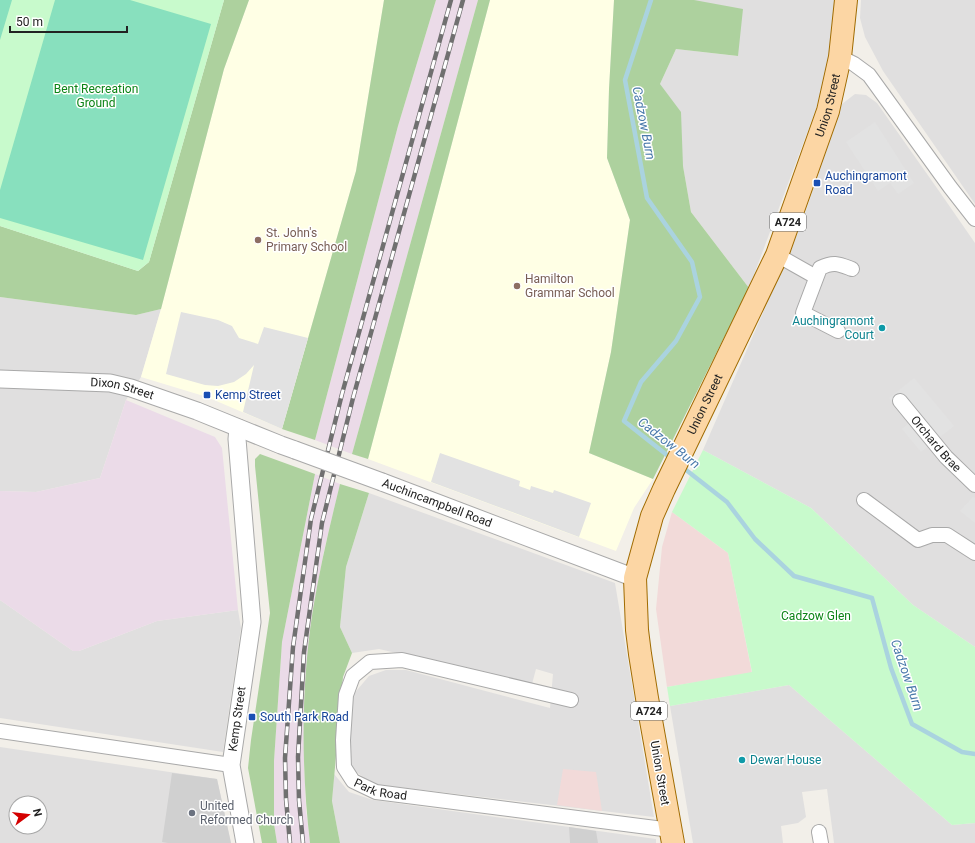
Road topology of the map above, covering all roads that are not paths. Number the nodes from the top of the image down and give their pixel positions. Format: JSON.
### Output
{"nodes":[{"id":1,"x":846,"y":0,"type":"edge"},
{"id":2,"x":840,"y":57,"type":"junction"},
{"id":3,"x":975,"y":219,"type":"edge"},
{"id":4,"x":777,"y":255,"type":"junction"},
{"id":5,"x":852,"y":269,"type":"dead end"},
{"id":6,"x":816,"y":277,"type":"junction"},
{"id":7,"x":838,"y":331,"type":"dead end"},
{"id":8,"x":0,"y":379,"type":"edge"},
{"id":9,"x":900,"y":401,"type":"dead end"},
{"id":10,"x":238,"y":428,"type":"junction"},
{"id":11,"x":975,"y":485,"type":"edge"},
{"id":12,"x":864,"y":500,"type":"dead end"},
{"id":13,"x":975,"y":553,"type":"edge"},
{"id":14,"x":635,"y":578,"type":"junction"},
{"id":15,"x":571,"y":700,"type":"dead end"},
{"id":16,"x":0,"y":731,"type":"edge"},
{"id":17,"x":231,"y":765,"type":"junction"},
{"id":18,"x":672,"y":836,"type":"edge"},
{"id":19,"x":245,"y":843,"type":"edge"}],
"edges":[{"from":1,"to":2,"type":"main road","name":"Union Street","number":"A724"},
{"from":2,"to":3,"type":"street"},
{"from":2,"to":4,"type":"main road","name":"Union Street","number":"A724"},
{"from":4,"to":6,"type":"street"},
{"from":4,"to":14,"type":"main road","name":"Union Street","number":"A724"},
{"from":5,"to":6,"type":"street"},
{"from":6,"to":7,"type":"street"},
{"from":8,"to":10,"type":"street","name":"Dixon Street"},
{"from":9,"to":11,"type":"street","name":"Orchard Brae"},
{"from":10,"to":14,"type":"street","name":"Auchincampbell Road","bridge":true},
{"from":10,"to":17,"type":"street","name":"Kemp Street"},
{"from":12,"to":13,"type":"street"},
{"from":14,"to":18,"type":"main road","name":"Union Street","number":"A724"},
{"from":15,"to":18,"type":"street","name":"Park Road"},
{"from":16,"to":17,"type":"street"},
{"from":17,"to":19,"type":"street","name":"Kemp Street"}]}
